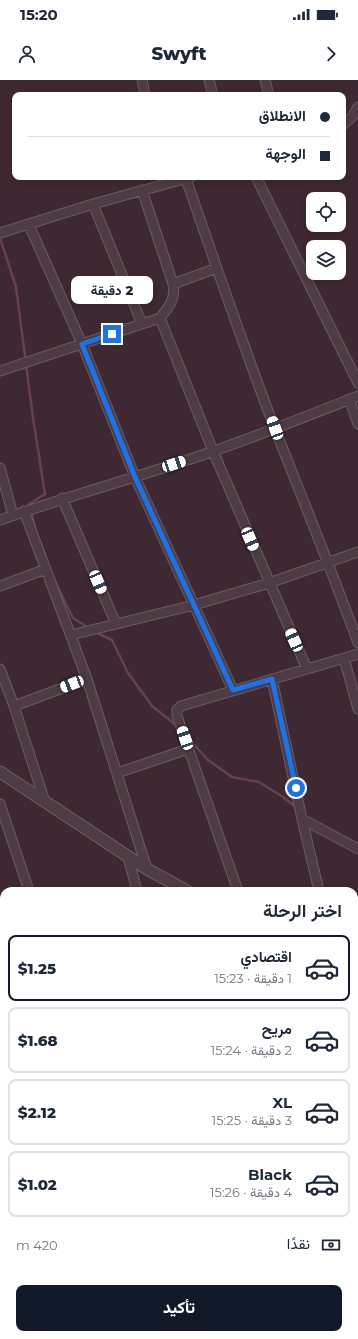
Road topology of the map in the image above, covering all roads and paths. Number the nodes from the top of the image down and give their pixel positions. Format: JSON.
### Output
{"nodes":[{"id":1,"x":142,"y":80,"type":"edge"},
{"id":2,"x":209,"y":80,"type":"edge"},
{"id":3,"x":265,"y":80,"type":"edge"},
{"id":4,"x":144,"y":92,"type":"edge"},
{"id":5,"x":212,"y":92,"type":"edge"},
{"id":6,"x":268,"y":92,"type":"edge"},
{"id":7,"x":358,"y":107,"type":"edge"},
{"id":8,"x":346,"y":122,"type":"edge"},
{"id":9,"x":190,"y":180,"type":"edge"},
{"id":10,"x":257,"y":180,"type":"edge"},
{"id":11,"x":163,"y":181,"type":"edge"},
{"id":12,"x":142,"y":190,"type":"junction"},
{"id":13,"x":93,"y":204,"type":"junction"},
{"id":14,"x":29,"y":225,"type":"junction"},
{"id":15,"x":0,"y":233,"type":"edge"},
{"id":16,"x":217,"y":268,"type":"junction"},
{"id":17,"x":173,"y":284,"type":"junction"},
{"id":18,"x":160,"y":318,"type":"junction"},
{"id":19,"x":142,"y":324,"type":"junction"},
{"id":20,"x":82,"y":344,"type":"junction"},
{"id":21,"x":0,"y":371,"type":"edge"},
{"id":22,"x":358,"y":383,"type":"edge"},
{"id":23,"x":358,"y":396,"type":"edge"},
{"id":24,"x":349,"y":399,"type":"junction"},
{"id":25,"x":358,"y":424,"type":"edge"},
{"id":26,"x":275,"y":428,"type":"junction"},
{"id":27,"x":213,"y":451,"type":"junction"},
{"id":28,"x":0,"y":468,"type":"edge"},
{"id":29,"x":135,"y":477,"type":"junction"},
{"id":30,"x":62,"y":498,"type":"junction"},
{"id":31,"x":24,"y":511,"type":"junction"},
{"id":32,"x":14,"y":515,"type":"junction"},
{"id":33,"x":0,"y":520,"type":"edge"},
{"id":34,"x":358,"y":552,"type":"edge"},
{"id":35,"x":329,"y":563,"type":"junction"},
{"id":36,"x":46,"y":569,"type":"junction"},
{"id":37,"x":269,"y":583,"type":"junction"},
{"id":38,"x":0,"y":586,"type":"edge"},
{"id":39,"x":194,"y":605,"type":"junction"},
{"id":40,"x":116,"y":624,"type":"junction"},
{"id":41,"x":71,"y":635,"type":"junction"},
{"id":42,"x":358,"y":643,"type":"edge"},
{"id":43,"x":358,"y":654,"type":"edge"},
{"id":44,"x":344,"y":658,"type":"junction"},
{"id":45,"x":0,"y":669,"type":"edge"},
{"id":46,"x":307,"y":669,"type":"junction"},
{"id":47,"x":87,"y":679,"type":"junction"},
{"id":48,"x":272,"y":679,"type":"junction"},
{"id":49,"x":233,"y":690,"type":"junction"},
{"id":50,"x":14,"y":706,"type":"junction"},
{"id":51,"x":358,"y":709,"type":"edge"},
{"id":52,"x":188,"y":748,"type":"junction"},
{"id":53,"x":117,"y":773,"type":"junction"},
{"id":54,"x":0,"y":774,"type":"edge"},
{"id":55,"x":45,"y":802,"type":"junction"},
{"id":56,"x":0,"y":804,"type":"edge"},
{"id":57,"x":302,"y":819,"type":"junction"},
{"id":58,"x":358,"y":849,"type":"edge"},
{"id":59,"x":128,"y":857,"type":"junction"},
{"id":60,"x":147,"y":869,"type":"junction"},
{"id":61,"x":28,"y":887,"type":"edge"},
{"id":62,"x":136,"y":887,"type":"edge"},
{"id":63,"x":180,"y":887,"type":"edge"},
{"id":64,"x":237,"y":887,"type":"edge"},
{"id":65,"x":318,"y":887,"type":"edge"}],
"edges":[{"from":1,"to":4,"type":"street"},
{"from":2,"to":5,"type":"street"},
{"from":3,"to":6,"type":"street"},
{"from":7,"to":8,"type":"street"},
{"from":9,"to":16,"type":"street"},
{"from":10,"to":22,"type":"street"},
{"from":11,"to":12,"type":"street"},
{"from":12,"to":13,"type":"street"},
{"from":12,"to":17,"type":"street"},
{"from":13,"to":14,"type":"street"},
{"from":13,"to":19,"type":"street"},
{"from":14,"to":15,"type":"street"},
{"from":14,"to":20,"type":"street"},
{"from":16,"to":17,"type":"street"},
{"from":16,"to":26,"type":"street"},
{"from":17,"to":18,"type":"street"},
{"from":18,"to":19,"type":"street"},
{"from":18,"to":27,"type":"street"},
{"from":19,"to":20,"type":"street"},
{"from":20,"to":21,"type":"street"},
{"from":20,"to":29,"type":"street"},
{"from":23,"to":24,"type":"street"},
{"from":24,"to":25,"type":"street"},
{"from":24,"to":26,"type":"street"},
{"from":26,"to":27,"type":"street"},
{"from":26,"to":35,"type":"street"},
{"from":27,"to":29,"type":"street"},
{"from":27,"to":37,"type":"street"},
{"from":28,"to":32,"type":"street"},
{"from":29,"to":30,"type":"street"},
{"from":29,"to":39,"type":"street"},
{"from":30,"to":31,"type":"street"},
{"from":30,"to":40,"type":"street"},
{"from":31,"to":32,"type":"street"},
{"from":31,"to":36,"type":"street"},
{"from":32,"to":33,"type":"street"},
{"from":34,"to":35,"type":"street"},
{"from":35,"to":37,"type":"street"},
{"from":35,"to":42,"type":"street"},
{"from":36,"to":38,"type":"street"},
{"from":36,"to":41,"type":"street"},
{"from":37,"to":39,"type":"street"},
{"from":37,"to":46,"type":"street"},
{"from":39,"to":40,"type":"street"},
{"from":39,"to":49,"type":"street"},
{"from":40,"to":41,"type":"street"},
{"from":41,"to":47,"type":"street"},
{"from":43,"to":44,"type":"street"},
{"from":44,"to":46,"type":"street"},
{"from":44,"to":51,"type":"street"},
{"from":45,"to":50,"type":"street"},
{"from":46,"to":48,"type":"street"},
{"from":47,"to":50,"type":"street"},
{"from":47,"to":53,"type":"street"},
{"from":48,"to":49,"type":"street"},
{"from":48,"to":57,"type":"street"},
{"from":49,"to":52,"type":"street"},
{"from":50,"to":55,"type":"street"},
{"from":52,"to":53,"type":"street"},
{"from":52,"to":64,"type":"street"},
{"from":53,"to":60,"type":"street"},
{"from":54,"to":55,"type":"street"},
{"from":55,"to":59,"type":"street"},
{"from":56,"to":61,"type":"street"},
{"from":57,"to":58,"type":"street"},
{"from":57,"to":65,"type":"street"},
{"from":59,"to":60,"type":"street"},
{"from":59,"to":62,"type":"street"},
{"from":60,"to":63,"type":"street"}]}
